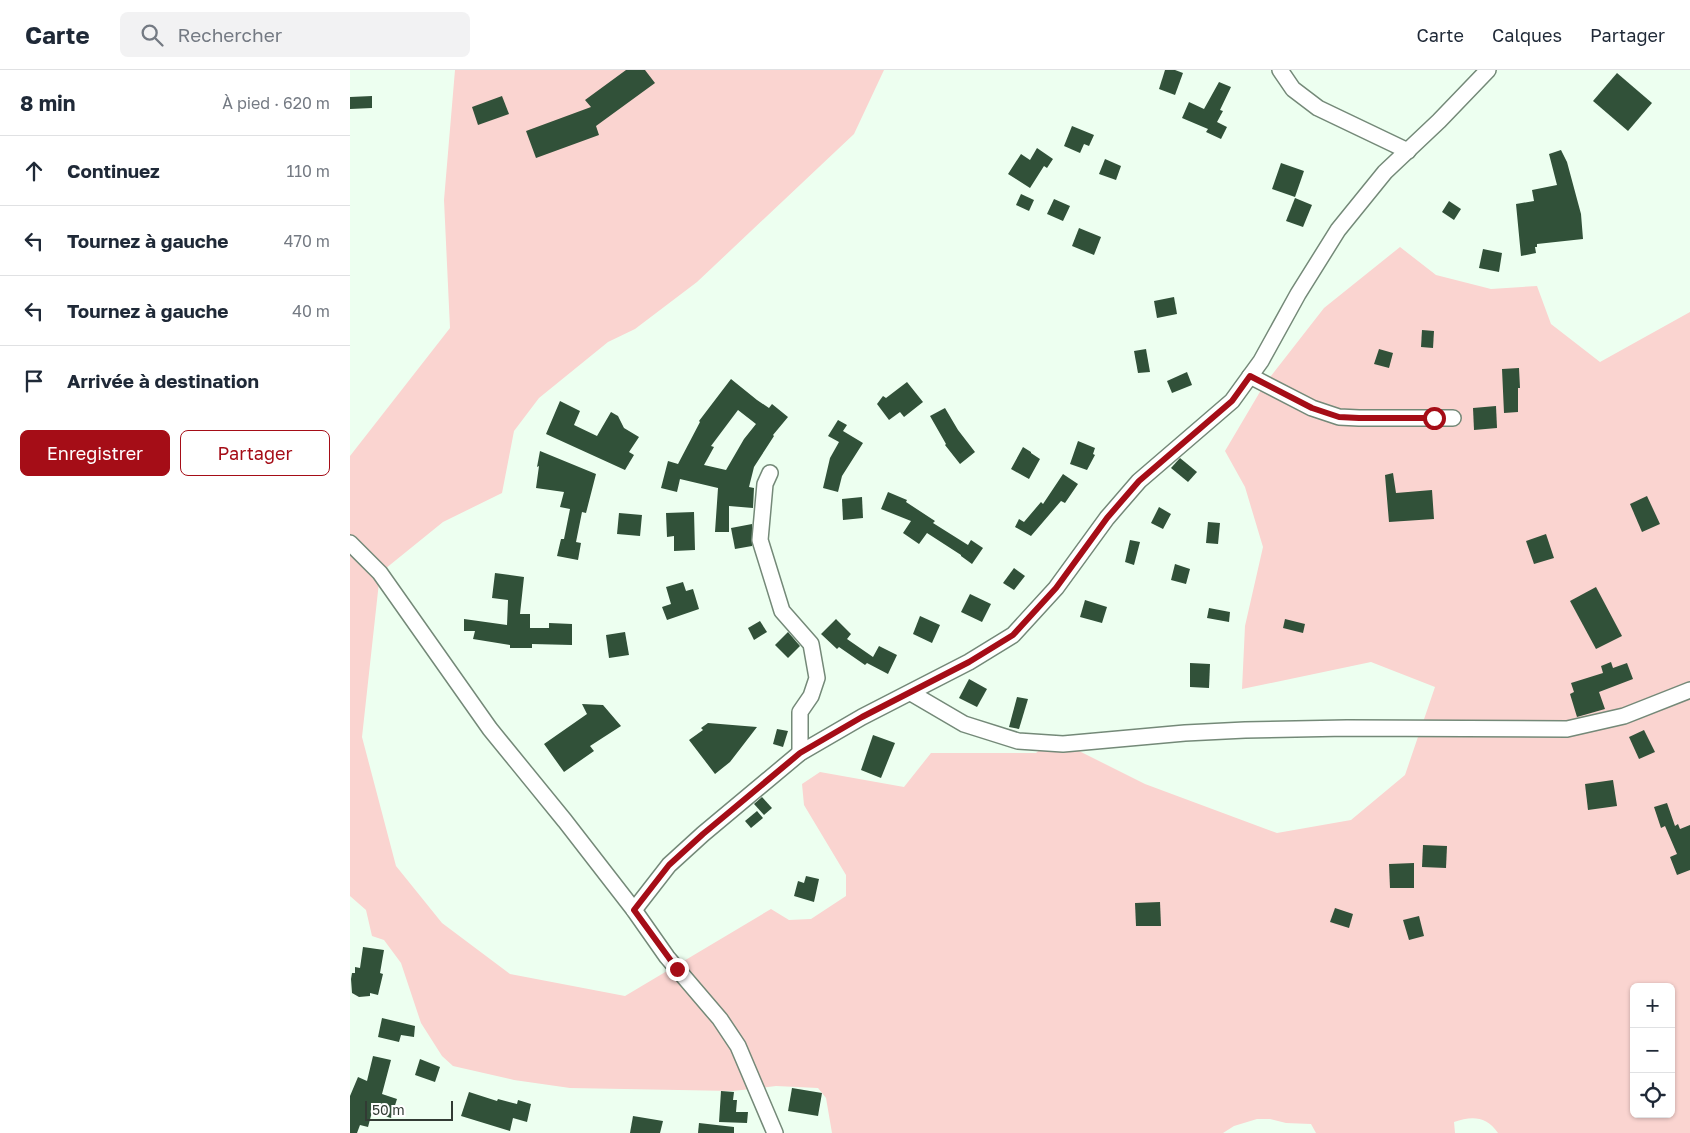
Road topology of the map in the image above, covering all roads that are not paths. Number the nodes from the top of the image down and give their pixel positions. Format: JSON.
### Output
{"nodes":[{"id":1,"x":1280,"y":70,"type":"edge"},
{"id":2,"x":1488,"y":70,"type":"edge"},
{"id":3,"x":1408,"y":151,"type":"junction"},
{"id":4,"x":1250,"y":376,"type":"junction"},
{"id":5,"x":1453,"y":418,"type":"dead end"},
{"id":6,"x":770,"y":472,"type":"dead end"},
{"id":7,"x":350,"y":543,"type":"edge"},
{"id":8,"x":1690,"y":690,"type":"edge"},
{"id":9,"x":911,"y":693,"type":"junction"},
{"id":10,"x":800,"y":753,"type":"junction"},
{"id":11,"x":634,"y":910,"type":"junction"},
{"id":12,"x":775,"y":1133,"type":"edge"}],
"edges":[{"from":1,"to":3,"type":"street"},
{"from":2,"to":3,"type":"street"},
{"from":3,"to":4,"type":"street"},
{"from":4,"to":5,"type":"street"},
{"from":4,"to":9,"type":"street"},
{"from":6,"to":10,"type":"street"},
{"from":7,"to":11,"type":"street"},
{"from":8,"to":9,"type":"street"},
{"from":9,"to":10,"type":"street"},
{"from":10,"to":11,"type":"street"},
{"from":11,"to":12,"type":"street"}]}
